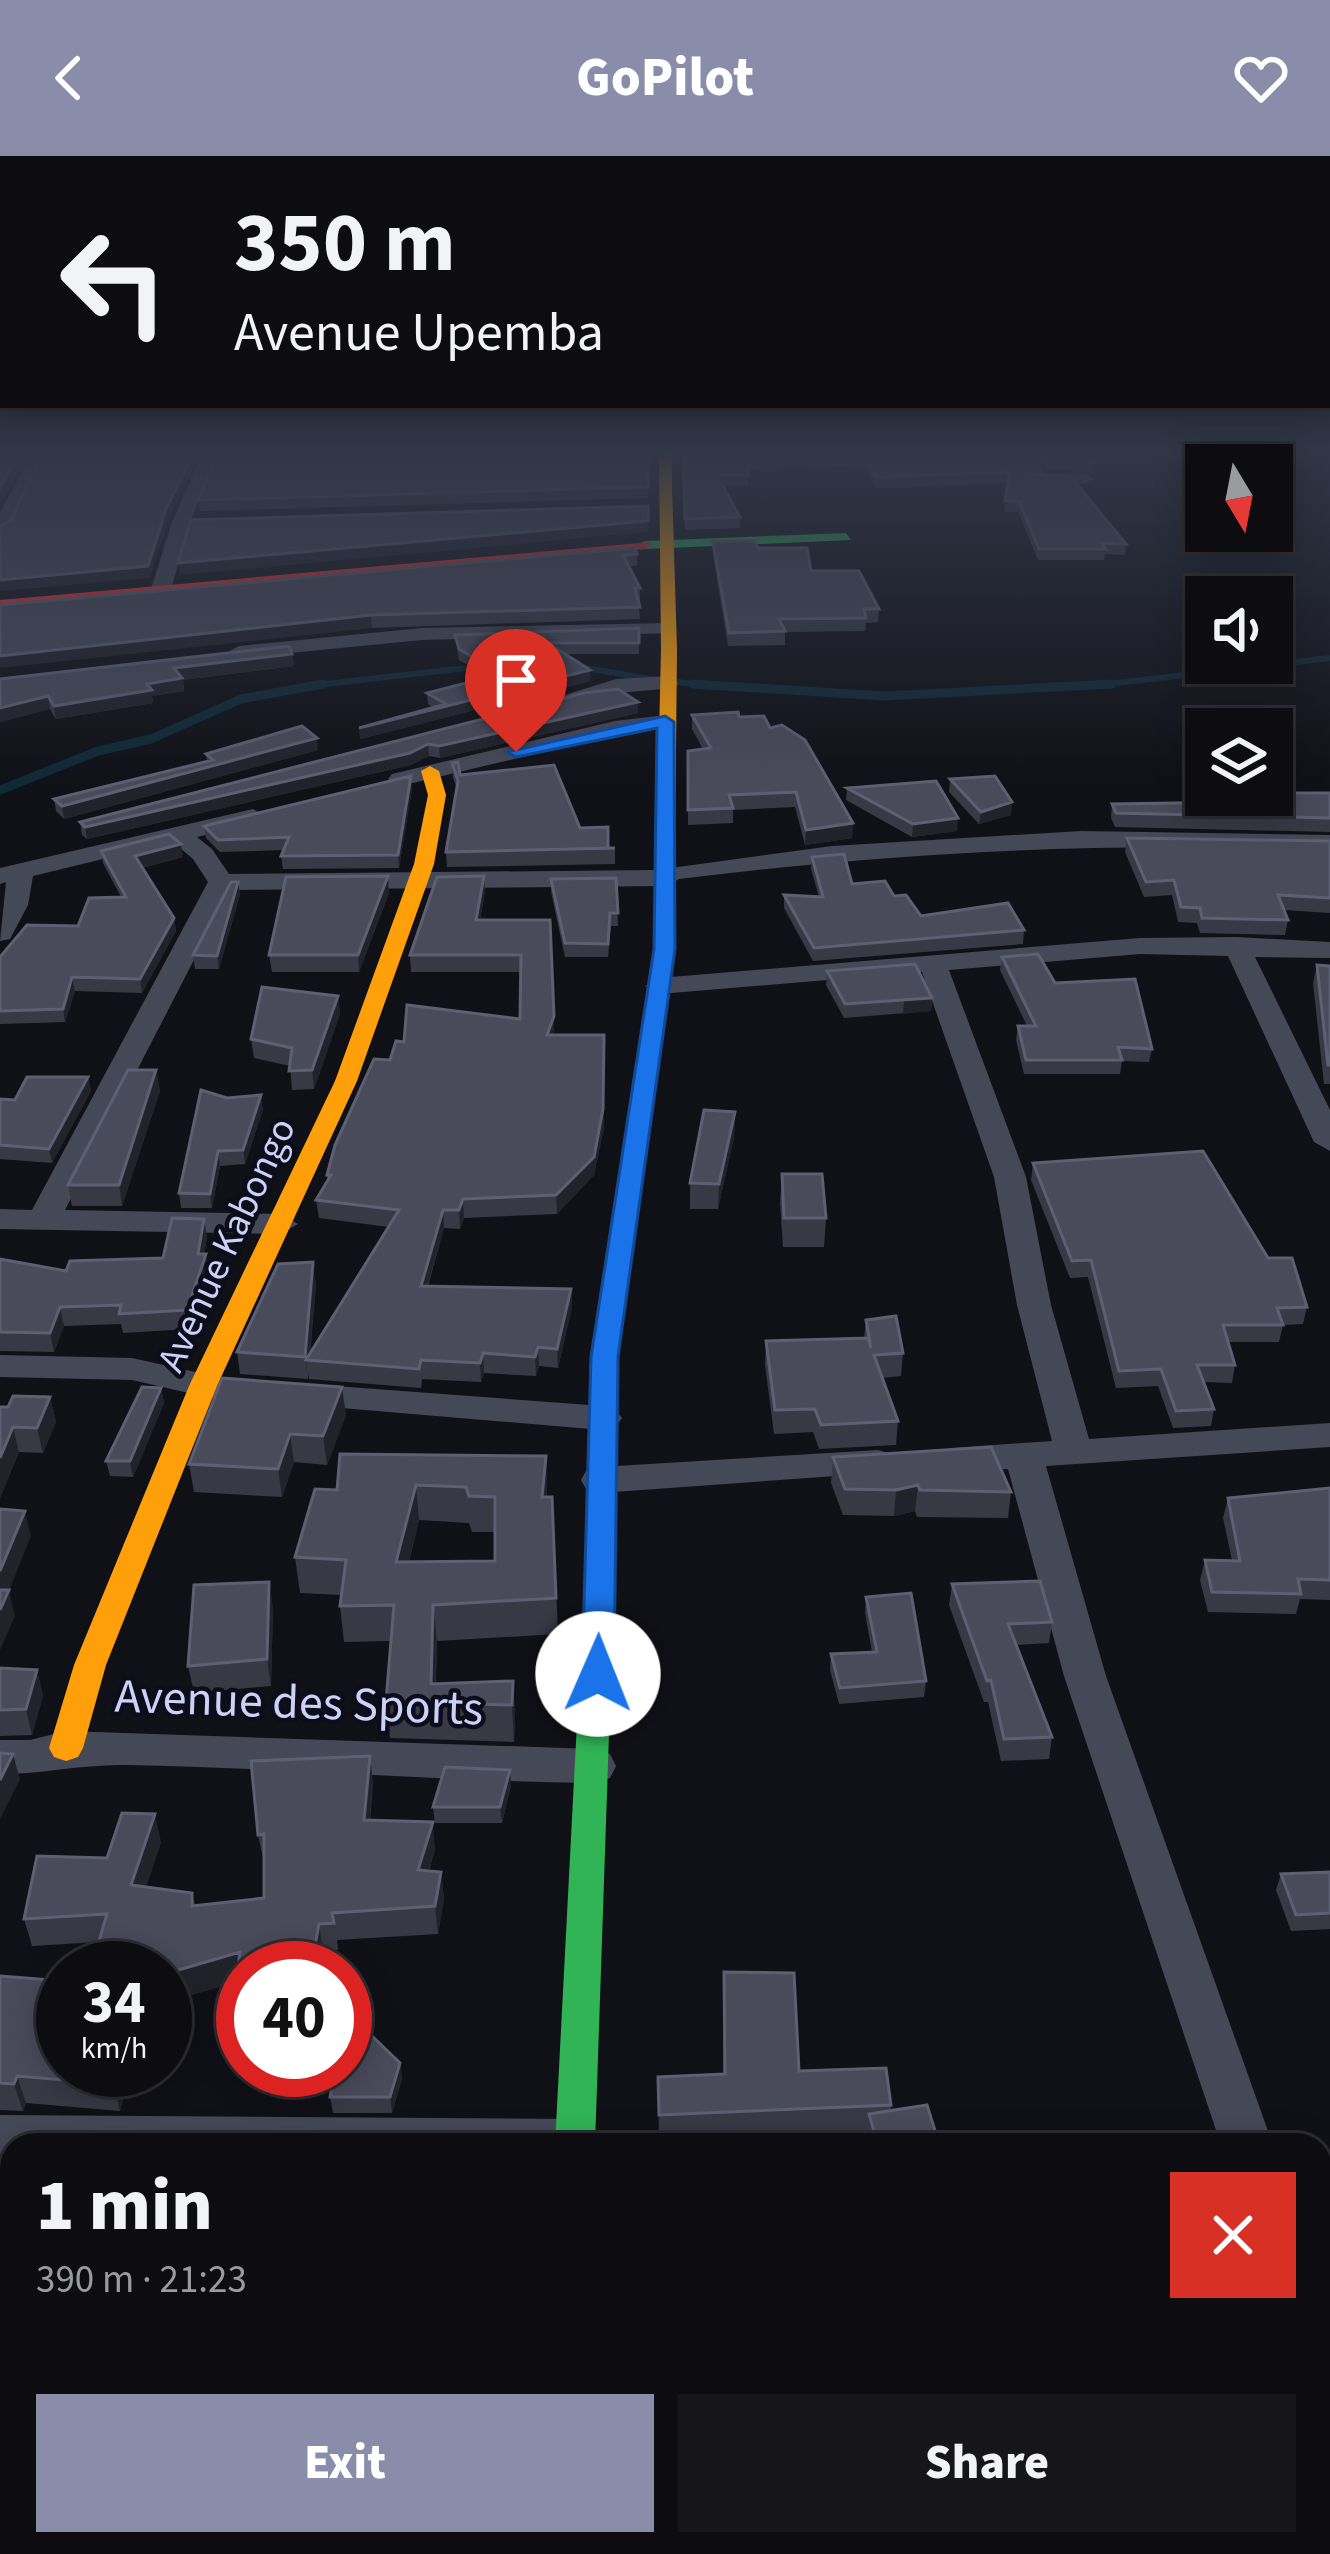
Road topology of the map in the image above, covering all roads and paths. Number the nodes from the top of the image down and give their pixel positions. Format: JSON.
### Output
{"nodes":[{"id":1,"x":169,"y":563,"type":"edge"},
{"id":2,"x":446,"y":563,"type":"edge"},
{"id":3,"x":665,"y":563,"type":"edge"},
{"id":4,"x":161,"y":589,"type":"junction"},
{"id":5,"x":0,"y":605,"type":"edge"},
{"id":6,"x":667,"y":629,"type":"junction"},
{"id":7,"x":222,"y":654,"type":"edge"},
{"id":8,"x":667,"y":683,"type":"junction"},
{"id":9,"x":513,"y":713,"type":"edge"},
{"id":10,"x":665,"y":722,"type":"junction"},
{"id":11,"x":430,"y":771,"type":"junction"},
{"id":12,"x":385,"y":783,"type":"edge"},
{"id":13,"x":270,"y":812,"type":"edge"},
{"id":14,"x":179,"y":835,"type":"junction"},
{"id":15,"x":1330,"y":843,"type":"edge"},
{"id":16,"x":11,"y":874,"type":"edge"},
{"id":17,"x":667,"y":875,"type":"junction"},
{"id":18,"x":418,"y":879,"type":"junction"},
{"id":19,"x":221,"y":882,"type":"junction"},
{"id":20,"x":0,"y":933,"type":"edge"},
{"id":21,"x":1236,"y":945,"type":"junction"},
{"id":22,"x":1330,"y":950,"type":"edge"},
{"id":23,"x":932,"y":962,"type":"junction"},
{"id":24,"x":659,"y":986,"type":"junction"},
{"id":25,"x":1330,"y":1142,"type":"edge"},
{"id":26,"x":0,"y":1219,"type":"edge"},
{"id":27,"x":43,"y":1220,"type":"junction"},
{"id":28,"x":281,"y":1223,"type":"junction"},
{"id":29,"x":0,"y":1366,"type":"edge"},
{"id":30,"x":203,"y":1386,"type":"junction"},
{"id":31,"x":603,"y":1418,"type":"junction"},
{"id":32,"x":1330,"y":1435,"type":"edge"},
{"id":33,"x":1074,"y":1454,"type":"junction"},
{"id":34,"x":1024,"y":1457,"type":"junction"},
{"id":35,"x":600,"y":1480,"type":"junction"},
{"id":36,"x":66,"y":1748,"type":"junction"},
{"id":37,"x":0,"y":1757,"type":"edge"},
{"id":38,"x":594,"y":1766,"type":"junction"},
{"id":39,"x":576,"y":2133,"type":"edge"},
{"id":40,"x":1243,"y":2133,"type":"edge"}],
"edges":[{"from":1,"to":4,"type":"street"},
{"from":2,"to":4,"type":"street"},
{"from":3,"to":6,"type":"street"},
{"from":4,"to":5,"type":"street"},
{"from":6,"to":7,"type":"street"},
{"from":6,"to":8,"type":"street"},
{"from":8,"to":9,"type":"street"},
{"from":8,"to":10,"type":"street"},
{"from":10,"to":11,"type":"street"},
{"from":10,"to":17,"type":"street"},
{"from":11,"to":12,"type":"street"},
{"from":11,"to":18,"type":"street","name":"Avenue Kabongo"},
{"from":13,"to":14,"type":"street"},
{"from":14,"to":16,"type":"street"},
{"from":14,"to":19,"type":"street"},
{"from":15,"to":17,"type":"street"},
{"from":16,"to":20,"type":"street"},
{"from":17,"to":18,"type":"street"},
{"from":17,"to":24,"type":"street"},
{"from":18,"to":19,"type":"street"},
{"from":18,"to":28,"type":"street","name":"Avenue Kabongo"},
{"from":19,"to":27,"type":"street"},
{"from":21,"to":22,"type":"street"},
{"from":21,"to":23,"type":"street"},
{"from":21,"to":25,"type":"street"},
{"from":23,"to":24,"type":"street"},
{"from":23,"to":33,"type":"street"},
{"from":24,"to":31,"type":"street"},
{"from":26,"to":27,"type":"street"},
{"from":27,"to":28,"type":"street"},
{"from":28,"to":30,"type":"street","name":"Avenue Kabongo"},
{"from":29,"to":30,"type":"street"},
{"from":30,"to":31,"type":"street"},
{"from":30,"to":36,"type":"street","name":"Avenue Kabongo"},
{"from":31,"to":35,"type":"street"},
{"from":32,"to":33,"type":"street"},
{"from":33,"to":34,"type":"street"},
{"from":34,"to":35,"type":"street"},
{"from":34,"to":40,"type":"street"},
{"from":35,"to":38,"type":"street"},
{"from":36,"to":37,"type":"street","name":"Avenue des Sports"},
{"from":36,"to":38,"type":"street","name":"Avenue des Sports"},
{"from":38,"to":39,"type":"street"}]}
